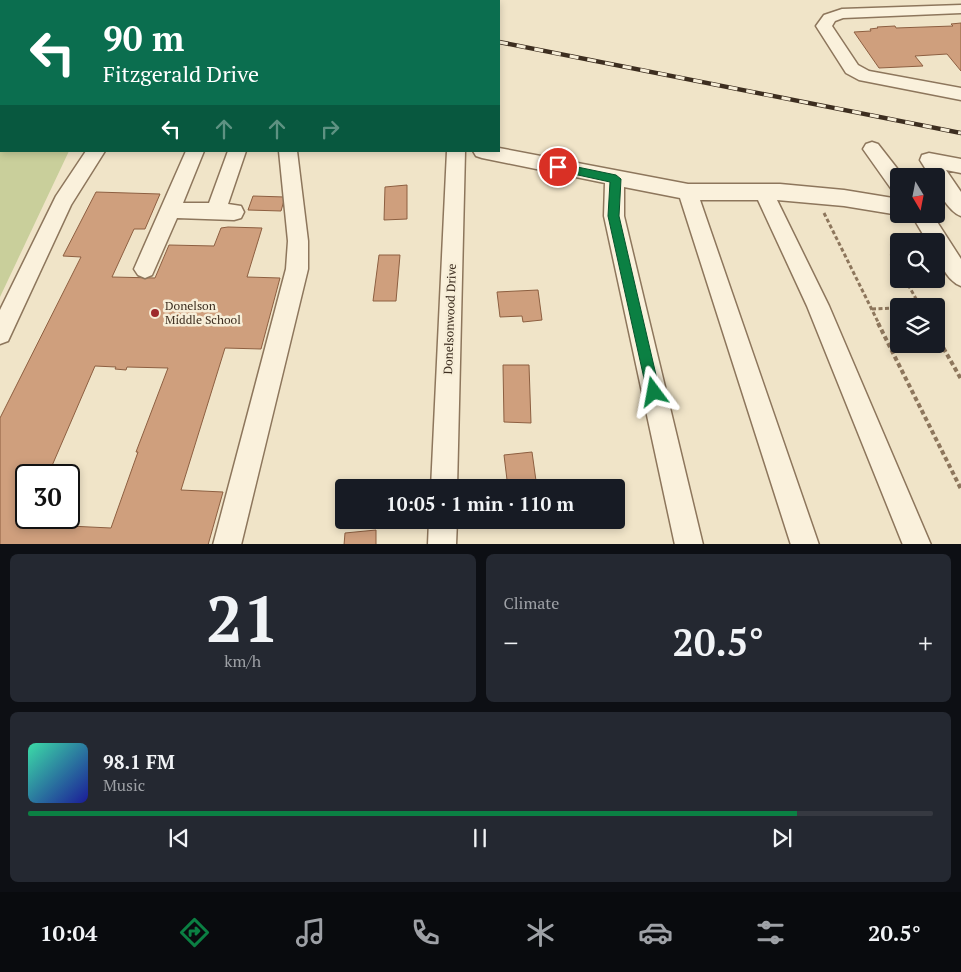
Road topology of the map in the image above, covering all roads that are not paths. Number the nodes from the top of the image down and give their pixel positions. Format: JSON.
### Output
{"nodes":[{"id":1,"x":961,"y":9,"type":"edge"},
{"id":2,"x":961,"y":94,"type":"edge"},
{"id":3,"x":872,"y":149,"type":"dead end"},
{"id":4,"x":95,"y":152,"type":"edge"},
{"id":5,"x":195,"y":152,"type":"edge"},
{"id":6,"x":237,"y":152,"type":"edge"},
{"id":7,"x":288,"y":152,"type":"edge"},
{"id":8,"x":456,"y":152,"type":"edge"},
{"id":9,"x":487,"y":152,"type":"edge"},
{"id":10,"x":961,"y":166,"type":"edge"},
{"id":11,"x":890,"y":173,"type":"edge"},
{"id":12,"x":616,"y":179,"type":"junction"},
{"id":13,"x":688,"y":192,"type":"junction"},
{"id":14,"x":764,"y":192,"type":"junction"},
{"id":15,"x":890,"y":206,"type":"edge"},
{"id":16,"x":961,"y":208,"type":"edge"},
{"id":17,"x":170,"y":210,"type":"junction"},
{"id":18,"x":926,"y":223,"type":"edge"},
{"id":19,"x":145,"y":269,"type":"dead end"},
{"id":20,"x":961,"y":277,"type":"edge"},
{"id":21,"x":0,"y":334,"type":"edge"},
{"id":22,"x":444,"y":479,"type":"edge"},
{"id":23,"x":443,"y":529,"type":"edge"},
{"id":24,"x":227,"y":544,"type":"edge"},
{"id":25,"x":442,"y":544,"type":"edge"},
{"id":26,"x":689,"y":544,"type":"edge"},
{"id":27,"x":805,"y":544,"type":"edge"},
{"id":28,"x":916,"y":544,"type":"edge"}],
"edges":[{"from":1,"to":2,"type":"street"},
{"from":3,"to":11,"type":"street"},
{"from":4,"to":21,"type":"street"},
{"from":5,"to":17,"type":"street"},
{"from":6,"to":17,"type":"street"},
{"from":7,"to":24,"type":"street"},
{"from":8,"to":22,"type":"street","name":"Donelsonwood Drive"},
{"from":9,"to":12,"type":"street"},
{"from":10,"to":16,"type":"street"},
{"from":12,"to":13,"type":"street"},
{"from":12,"to":26,"type":"street"},
{"from":13,"to":14,"type":"street"},
{"from":13,"to":27,"type":"street"},
{"from":14,"to":15,"type":"street"},
{"from":14,"to":28,"type":"street"},
{"from":17,"to":19,"type":"street"},
{"from":18,"to":20,"type":"street"},
{"from":23,"to":25,"type":"street"}]}
